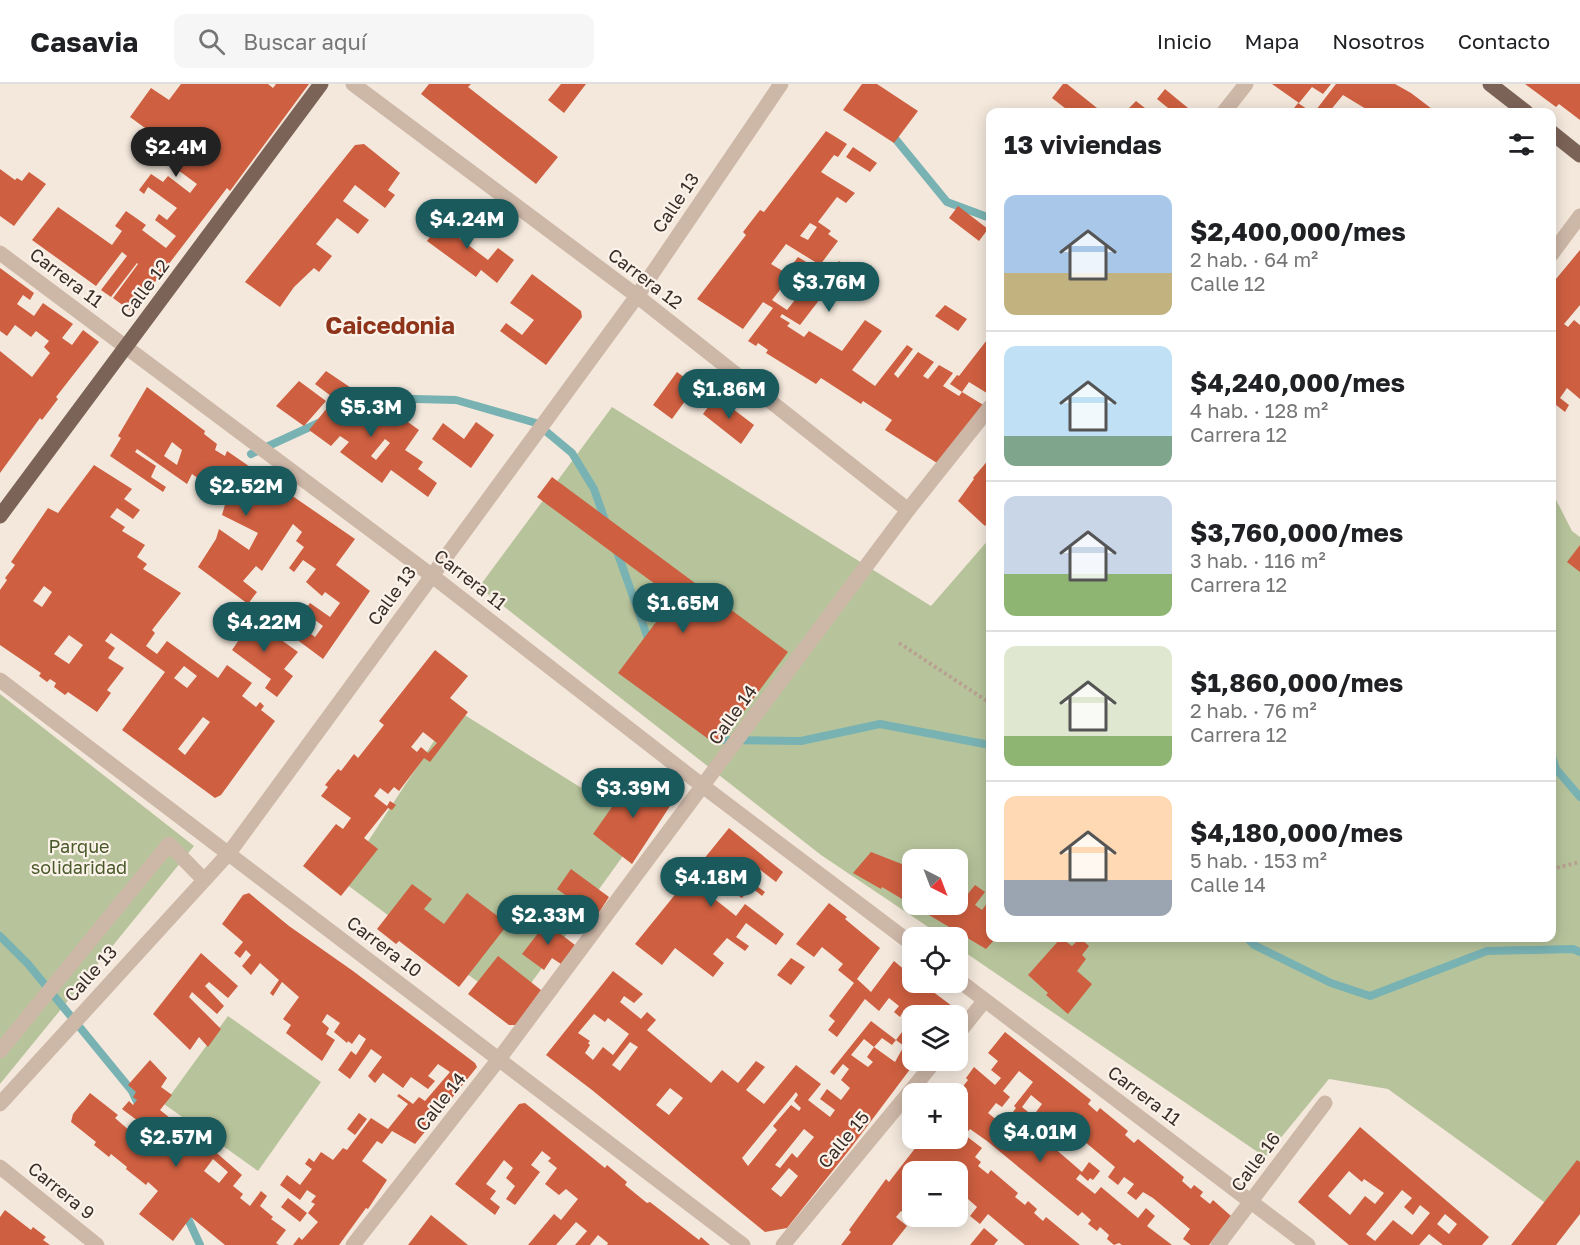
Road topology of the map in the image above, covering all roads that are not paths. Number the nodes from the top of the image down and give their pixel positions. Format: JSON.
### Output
{"nodes":[{"id":1,"x":321,"y":84,"type":"edge"},
{"id":2,"x":353,"y":84,"type":"edge"},
{"id":3,"x":781,"y":84,"type":"edge"},
{"id":4,"x":1246,"y":84,"type":"edge"},
{"id":5,"x":1490,"y":84,"type":"edge"},
{"id":6,"x":1227,"y":108,"type":"edge"},
{"id":7,"x":1521,"y":108,"type":"edge"},
{"id":8,"x":1556,"y":136,"type":"edge"},
{"id":9,"x":1580,"y":154,"type":"edge"},
{"id":10,"x":1580,"y":216,"type":"edge"},
{"id":11,"x":1556,"y":248,"type":"edge"},
{"id":12,"x":0,"y":253,"type":"edge"},
{"id":13,"x":637,"y":296,"type":"junction"},
{"id":14,"x":126,"y":347,"type":"junction"},
{"id":15,"x":986,"y":411,"type":"edge"},
{"id":16,"x":908,"y":510,"type":"junction"},
{"id":17,"x":0,"y":516,"type":"edge"},
{"id":18,"x":432,"y":575,"type":"junction"},
{"id":19,"x":0,"y":680,"type":"edge"},
{"id":20,"x":704,"y":787,"type":"junction"},
{"id":21,"x":229,"y":853,"type":"junction"},
{"id":22,"x":204,"y":879,"type":"junction"},
{"id":23,"x":902,"y":937,"type":"edge"},
{"id":24,"x":968,"y":987,"type":"edge"},
{"id":25,"x":986,"y":1000,"type":"junction"},
{"id":26,"x":968,"y":1022,"type":"edge"},
{"id":27,"x":0,"y":1050,"type":"edge"},
{"id":28,"x":499,"y":1059,"type":"junction"},
{"id":29,"x":927,"y":1071,"type":"edge"},
{"id":30,"x":1325,"y":1103,"type":"dead end"},
{"id":31,"x":0,"y":1104,"type":"edge"},
{"id":32,"x":0,"y":1167,"type":"edge"},
{"id":33,"x":1251,"y":1202,"type":"junction"},
{"id":34,"x":97,"y":1245,"type":"edge"},
{"id":35,"x":352,"y":1245,"type":"edge"},
{"id":36,"x":743,"y":1245,"type":"edge"},
{"id":37,"x":783,"y":1245,"type":"edge"},
{"id":38,"x":1218,"y":1245,"type":"edge"},
{"id":39,"x":1308,"y":1245,"type":"edge"}],
"edges":[{"from":1,"to":14,"type":"main road","name":"Calle 12"},
{"from":2,"to":13,"type":"street","name":"Carrera 12"},
{"from":3,"to":13,"type":"street","name":"Calle 13"},
{"from":4,"to":6,"type":"street"},
{"from":5,"to":7,"type":"main road"},
{"from":8,"to":9,"type":"main road"},
{"from":10,"to":11,"type":"street"},
{"from":12,"to":14,"type":"street","name":"Carrera 11"},
{"from":13,"to":16,"type":"street","name":"Carrera 12"},
{"from":13,"to":18,"type":"street","name":"Calle 13"},
{"from":14,"to":17,"type":"main road","name":"Calle 12"},
{"from":14,"to":18,"type":"street","name":"Carrera 11"},
{"from":15,"to":16,"type":"street","name":"Calle 14"},
{"from":16,"to":20,"type":"street","name":"Calle 14"},
{"from":18,"to":20,"type":"street","name":"Carrera 11"},
{"from":18,"to":21,"type":"street","name":"Calle 13"},
{"from":19,"to":21,"type":"street","name":"Carrera 10"},
{"from":20,"to":23,"type":"street","name":"Carrera 11"},
{"from":20,"to":28,"type":"street","name":"Calle 14"},
{"from":21,"to":22,"type":"street","name":"Calle 13"},
{"from":21,"to":28,"type":"street","name":"Carrera 10"},
{"from":22,"to":27,"type":"street"},
{"from":22,"to":31,"type":"street","name":"Calle 13"},
{"from":24,"to":25,"type":"street","name":"Carrera 11"},
{"from":25,"to":26,"type":"street"},
{"from":25,"to":33,"type":"street","name":"Carrera 11"},
{"from":28,"to":35,"type":"street","name":"Calle 14"},
{"from":28,"to":36,"type":"street","name":"Carrera 10"},
{"from":29,"to":37,"type":"street","name":"Calle 15"},
{"from":30,"to":33,"type":"street","name":"Calle 16"},
{"from":32,"to":34,"type":"street","name":"Carrera 9"},
{"from":33,"to":38,"type":"street","name":"Calle 16"},
{"from":33,"to":39,"type":"street","name":"Carrera 11"}]}
